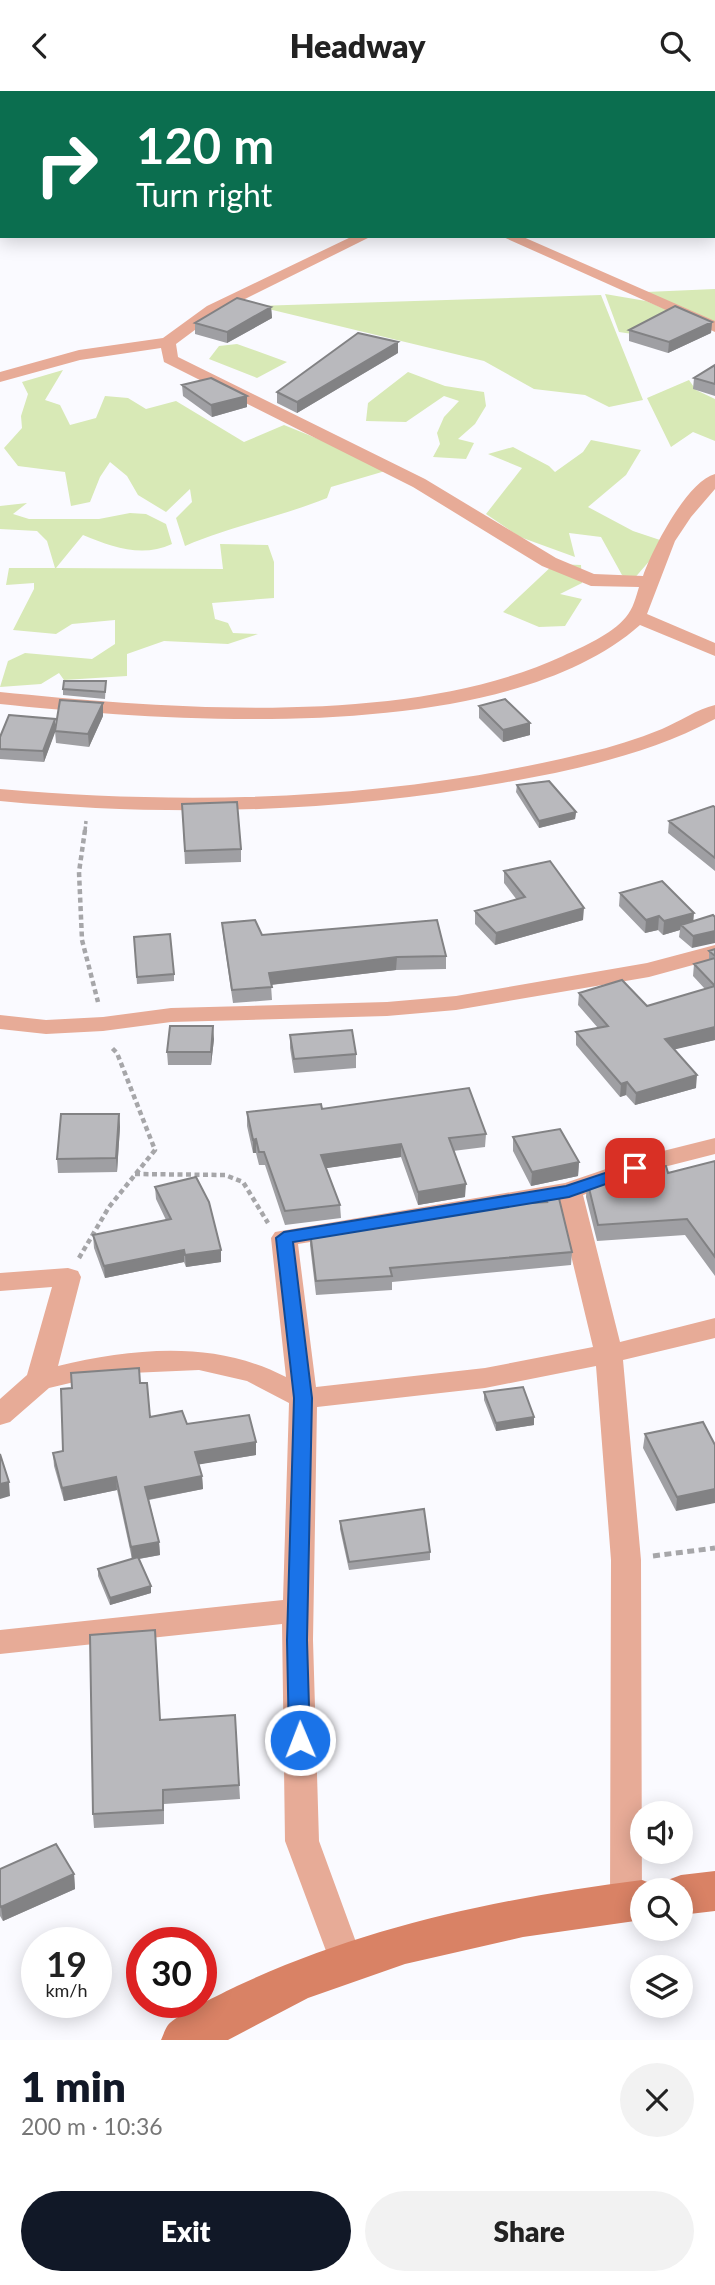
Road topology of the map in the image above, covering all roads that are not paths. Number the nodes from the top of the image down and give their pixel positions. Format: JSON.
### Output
{"nodes":[{"id":1,"x":361,"y":238,"type":"edge"},
{"id":2,"x":513,"y":238,"type":"edge"},
{"id":3,"x":715,"y":327,"type":"edge"},
{"id":4,"x":168,"y":342,"type":"junction"},
{"id":5,"x":0,"y":377,"type":"edge"},
{"id":6,"x":715,"y":479,"type":"edge"},
{"id":7,"x":649,"y":582,"type":"junction"},
{"id":8,"x":637,"y":617,"type":"junction"},
{"id":9,"x":715,"y":650,"type":"edge"},
{"id":10,"x":0,"y":698,"type":"edge"},
{"id":11,"x":715,"y":711,"type":"edge"},
{"id":12,"x":0,"y":795,"type":"edge"},
{"id":13,"x":715,"y":952,"type":"edge"},
{"id":14,"x":0,"y":1022,"type":"edge"},
{"id":15,"x":715,"y":1146,"type":"edge"},
{"id":16,"x":569,"y":1191,"type":"junction"},
{"id":17,"x":0,"y":1282,"type":"edge"},
{"id":18,"x":715,"y":1328,"type":"edge"},
{"id":19,"x":609,"y":1354,"type":"junction"},
{"id":20,"x":40,"y":1380,"type":"junction"},
{"id":21,"x":303,"y":1398,"type":"junction"},
{"id":22,"x":0,"y":1415,"type":"edge"},
{"id":23,"x":298,"y":1610,"type":"junction"},
{"id":24,"x":0,"y":1642,"type":"edge"},
{"id":25,"x":633,"y":1878,"type":"edge"},
{"id":26,"x":715,"y":1891,"type":"edge"},
{"id":27,"x":693,"y":1894,"type":"edge"},
{"id":28,"x":630,"y":1901,"type":"edge"},
{"id":29,"x":346,"y":1964,"type":"junction"},
{"id":30,"x":185,"y":2040,"type":"edge"}],
"edges":[{"from":1,"to":4,"type":"street"},
{"from":2,"to":3,"type":"street"},
{"from":4,"to":5,"type":"street"},
{"from":4,"to":7,"type":"street"},
{"from":6,"to":7,"type":"street"},
{"from":7,"to":8,"type":"street"},
{"from":8,"to":9,"type":"street"},
{"from":8,"to":10,"type":"street"},
{"from":11,"to":12,"type":"street"},
{"from":13,"to":14,"type":"street"},
{"from":15,"to":16,"type":"street"},
{"from":16,"to":19,"type":"street"},
{"from":16,"to":21,"type":"street"},
{"from":17,"to":20,"type":"street"},
{"from":18,"to":19,"type":"street"},
{"from":19,"to":21,"type":"street"},
{"from":19,"to":25,"type":"street"},
{"from":20,"to":21,"type":"street"},
{"from":20,"to":22,"type":"street"},
{"from":21,"to":23,"type":"street"},
{"from":23,"to":24,"type":"street"},
{"from":23,"to":29,"type":"street"},
{"from":26,"to":27,"type":"main road"},
{"from":28,"to":29,"type":"main road"},
{"from":29,"to":30,"type":"main road"}]}
